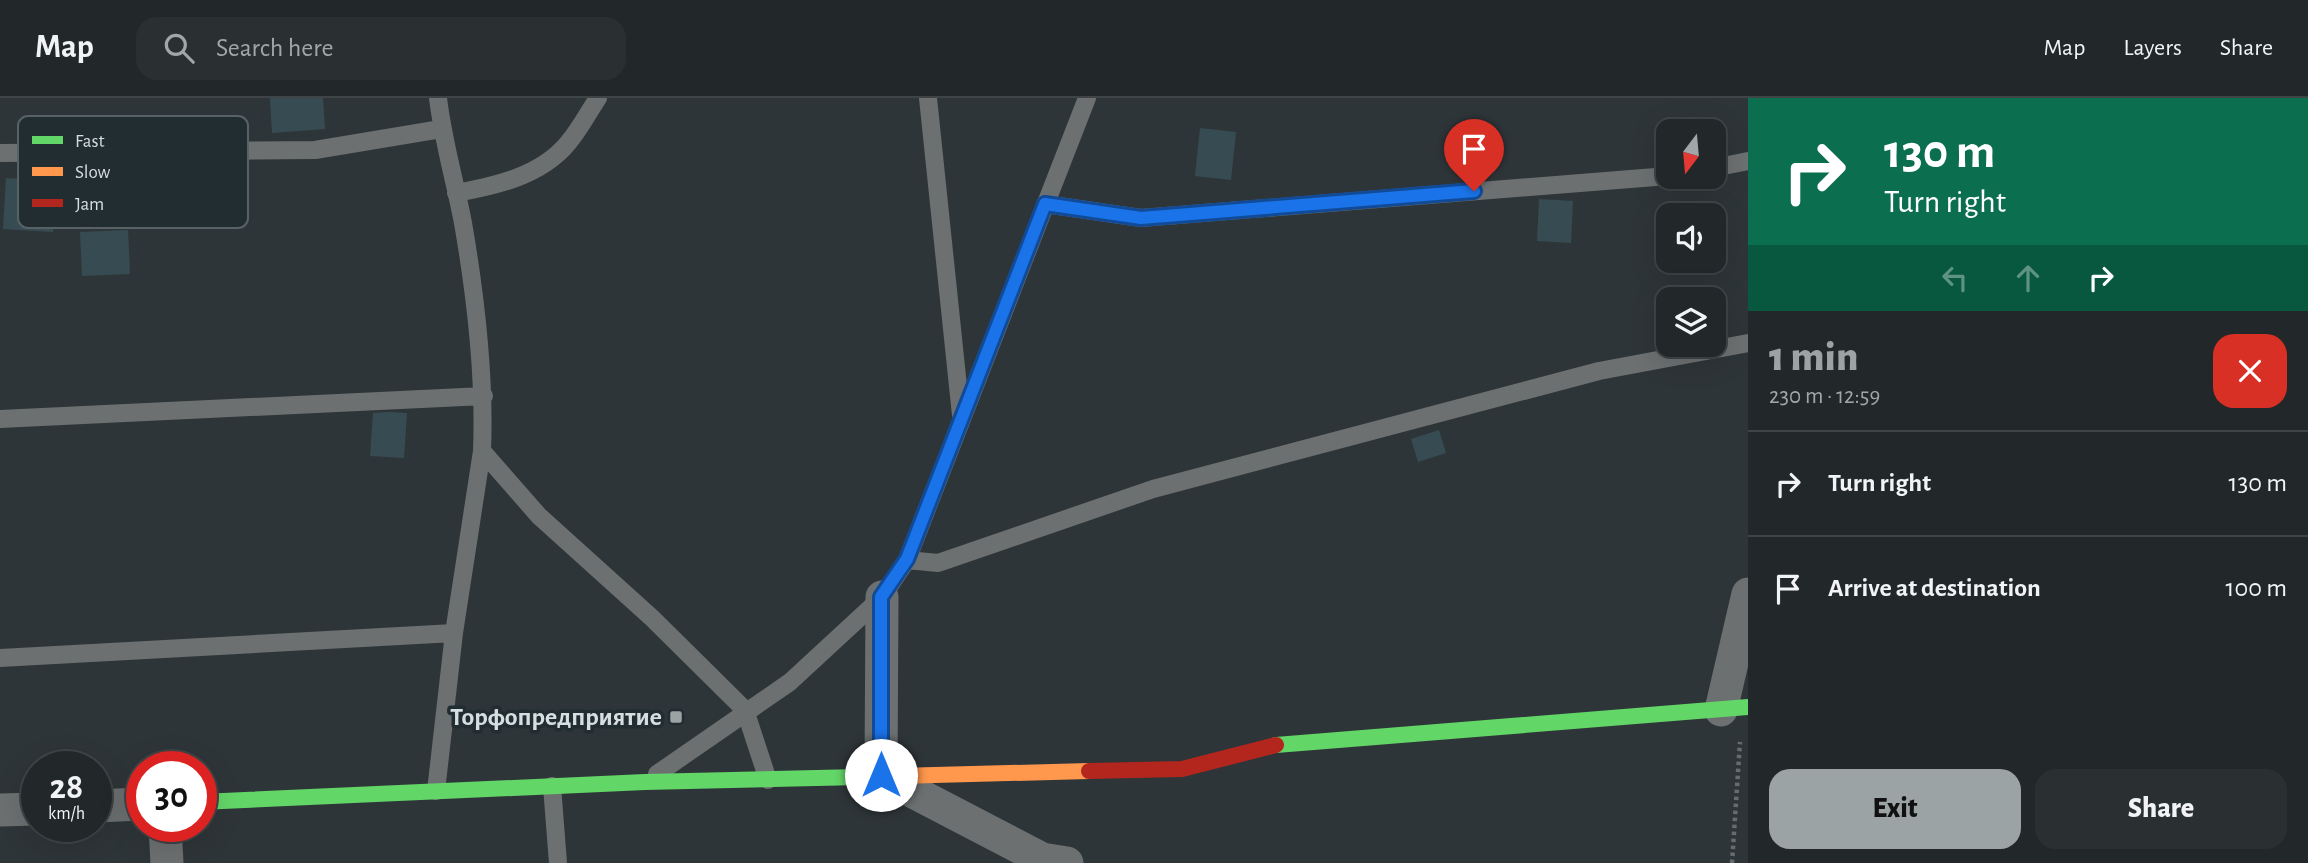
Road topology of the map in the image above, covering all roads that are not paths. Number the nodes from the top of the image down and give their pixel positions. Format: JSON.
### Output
{"nodes":[{"id":1,"x":438,"y":98,"type":"edge"},
{"id":2,"x":598,"y":98,"type":"edge"},
{"id":3,"x":928,"y":98,"type":"edge"},
{"id":4,"x":1087,"y":98,"type":"edge"},
{"id":5,"x":441,"y":129,"type":"junction"},
{"id":6,"x":248,"y":151,"type":"edge"},
{"id":7,"x":0,"y":153,"type":"edge"},
{"id":8,"x":18,"y":153,"type":"edge"},
{"id":9,"x":1748,"y":161,"type":"edge"},
{"id":10,"x":1726,"y":166,"type":"edge"},
{"id":11,"x":1656,"y":177,"type":"edge"},
{"id":12,"x":456,"y":193,"type":"junction"},
{"id":13,"x":1045,"y":204,"type":"junction"},
{"id":14,"x":1748,"y":343,"type":"edge"},
{"id":15,"x":484,"y":396,"type":"junction"},
{"id":16,"x":962,"y":418,"type":"junction"},
{"id":17,"x":0,"y":419,"type":"edge"},
{"id":18,"x":482,"y":451,"type":"junction"},
{"id":19,"x":907,"y":559,"type":"junction"},
{"id":20,"x":1748,"y":594,"type":"edge"},
{"id":21,"x":881,"y":597,"type":"junction"},
{"id":22,"x":454,"y":633,"type":"junction"},
{"id":23,"x":0,"y":659,"type":"edge"},
{"id":24,"x":1737,"y":708,"type":"edge"},
{"id":25,"x":745,"y":710,"type":"junction"},
{"id":26,"x":881,"y":775,"type":"junction"},
{"id":27,"x":768,"y":780,"type":"junction"},
{"id":28,"x":645,"y":782,"type":"junction"},
{"id":29,"x":552,"y":786,"type":"junction"},
{"id":30,"x":436,"y":791,"type":"junction"},
{"id":31,"x":217,"y":801,"type":"edge"},
{"id":32,"x":21,"y":809,"type":"edge"},
{"id":33,"x":0,"y":810,"type":"edge"},
{"id":34,"x":166,"y":842,"type":"edge"},
{"id":35,"x":1050,"y":862,"type":"edge"},
{"id":36,"x":167,"y":863,"type":"edge"},
{"id":37,"x":558,"y":863,"type":"edge"}],
"edges":[{"from":1,"to":5,"type":"lane"},
{"from":2,"to":12,"type":"lane"},
{"from":3,"to":16,"type":"lane"},
{"from":4,"to":13,"type":"lane"},
{"from":5,"to":6,"type":"lane"},
{"from":5,"to":12,"type":"lane"},
{"from":7,"to":8,"type":"lane"},
{"from":9,"to":10,"type":"lane"},
{"from":11,"to":13,"type":"lane"},
{"from":12,"to":15,"type":"lane"},
{"from":13,"to":16,"type":"lane"},
{"from":14,"to":19,"type":"lane"},
{"from":15,"to":17,"type":"lane"},
{"from":15,"to":18,"type":"lane"},
{"from":16,"to":19,"type":"lane"},
{"from":18,"to":22,"type":"lane"},
{"from":18,"to":25,"type":"lane"},
{"from":19,"to":21,"type":"lane"},
{"from":20,"to":24,"type":"street"},
{"from":21,"to":25,"type":"lane"},
{"from":21,"to":26,"type":"street"},
{"from":22,"to":23,"type":"lane"},
{"from":22,"to":30,"type":"lane"},
{"from":24,"to":26,"type":"street"},
{"from":25,"to":27,"type":"lane"},
{"from":25,"to":28,"type":"lane"},
{"from":26,"to":27,"type":"street"},
{"from":26,"to":35,"type":"street"},
{"from":27,"to":28,"type":"street"},
{"from":28,"to":29,"type":"street"},
{"from":29,"to":30,"type":"street"},
{"from":29,"to":37,"type":"lane"},
{"from":30,"to":31,"type":"street"},
{"from":32,"to":33,"type":"street"},
{"from":34,"to":36,"type":"street"}]}
